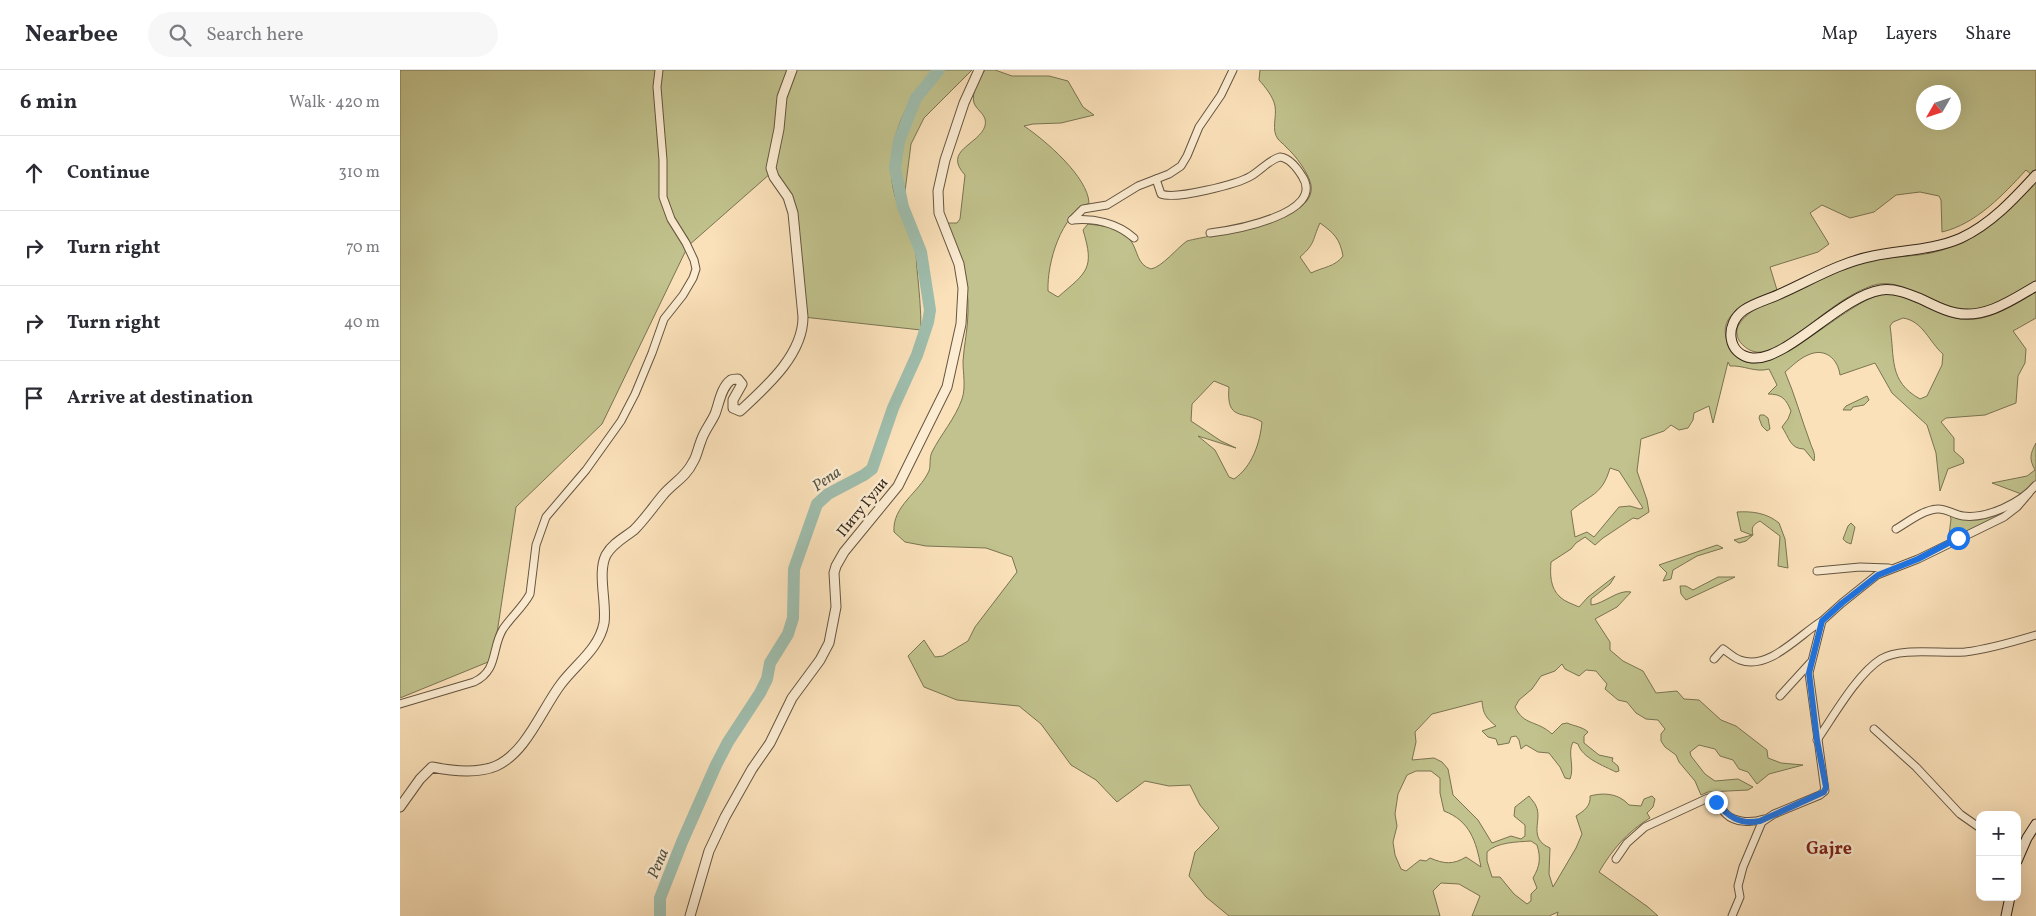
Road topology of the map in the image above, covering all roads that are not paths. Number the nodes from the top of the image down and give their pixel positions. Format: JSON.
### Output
{"nodes":[{"id":1,"x":659,"y":70,"type":"edge"},
{"id":2,"x":792,"y":70,"type":"edge"},
{"id":3,"x":980,"y":70,"type":"edge"},
{"id":4,"x":1233,"y":70,"type":"edge"},
{"id":5,"x":2036,"y":175,"type":"edge"},
{"id":6,"x":1156,"y":179,"type":"junction"},
{"id":7,"x":1210,"y":233,"type":"dead end"},
{"id":8,"x":1134,"y":238,"type":"dead end"},
{"id":9,"x":2036,"y":286,"type":"edge"},
{"id":10,"x":2036,"y":485,"type":"edge"},
{"id":11,"x":2029,"y":493,"type":"junction"},
{"id":12,"x":1896,"y":529,"type":"dead end"},
{"id":13,"x":1894,"y":568,"type":"junction"},
{"id":14,"x":1817,"y":570,"type":"dead end"},
{"id":15,"x":1822,"y":621,"type":"junction"},
{"id":16,"x":2036,"y":635,"type":"edge"},
{"id":17,"x":1714,"y":659,"type":"dead end"},
{"id":18,"x":1811,"y":662,"type":"junction"},
{"id":19,"x":1780,"y":696,"type":"dead end"},
{"id":20,"x":400,"y":704,"type":"edge"},
{"id":21,"x":1874,"y":729,"type":"dead end"},
{"id":22,"x":1817,"y":740,"type":"junction"},
{"id":23,"x":400,"y":807,"type":"edge"},
{"id":24,"x":1765,"y":818,"type":"junction"},
{"id":25,"x":2036,"y":824,"type":"edge"},
{"id":26,"x":1976,"y":825,"type":"edge"},
{"id":27,"x":2019,"y":856,"type":"edge"},
{"id":28,"x":1616,"y":858,"type":"dead end"},
{"id":29,"x":2009,"y":901,"type":"edge"},
{"id":30,"x":690,"y":916,"type":"edge"},
{"id":31,"x":1732,"y":916,"type":"edge"},
{"id":32,"x":2006,"y":916,"type":"edge"}],
"edges":[{"from":1,"to":20,"type":"street"},
{"from":2,"to":23,"type":"street"},
{"from":3,"to":30,"type":"street","name":"Питу Гули"},
{"from":4,"to":6,"type":"street"},
{"from":5,"to":9,"type":"street"},
{"from":6,"to":7,"type":"street"},
{"from":6,"to":8,"type":"street"},
{"from":10,"to":11,"type":"street"},
{"from":11,"to":12,"type":"street"},
{"from":11,"to":13,"type":"street"},
{"from":13,"to":14,"type":"street"},
{"from":13,"to":15,"type":"street"},
{"from":15,"to":17,"type":"street"},
{"from":15,"to":18,"type":"street"},
{"from":16,"to":22,"type":"street"},
{"from":18,"to":19,"type":"street"},
{"from":18,"to":22,"type":"street"},
{"from":21,"to":26,"type":"street"},
{"from":22,"to":24,"type":"street"},
{"from":24,"to":28,"type":"street"},
{"from":24,"to":31,"type":"street"},
{"from":25,"to":27,"type":"street"},
{"from":29,"to":32,"type":"street"}]}
